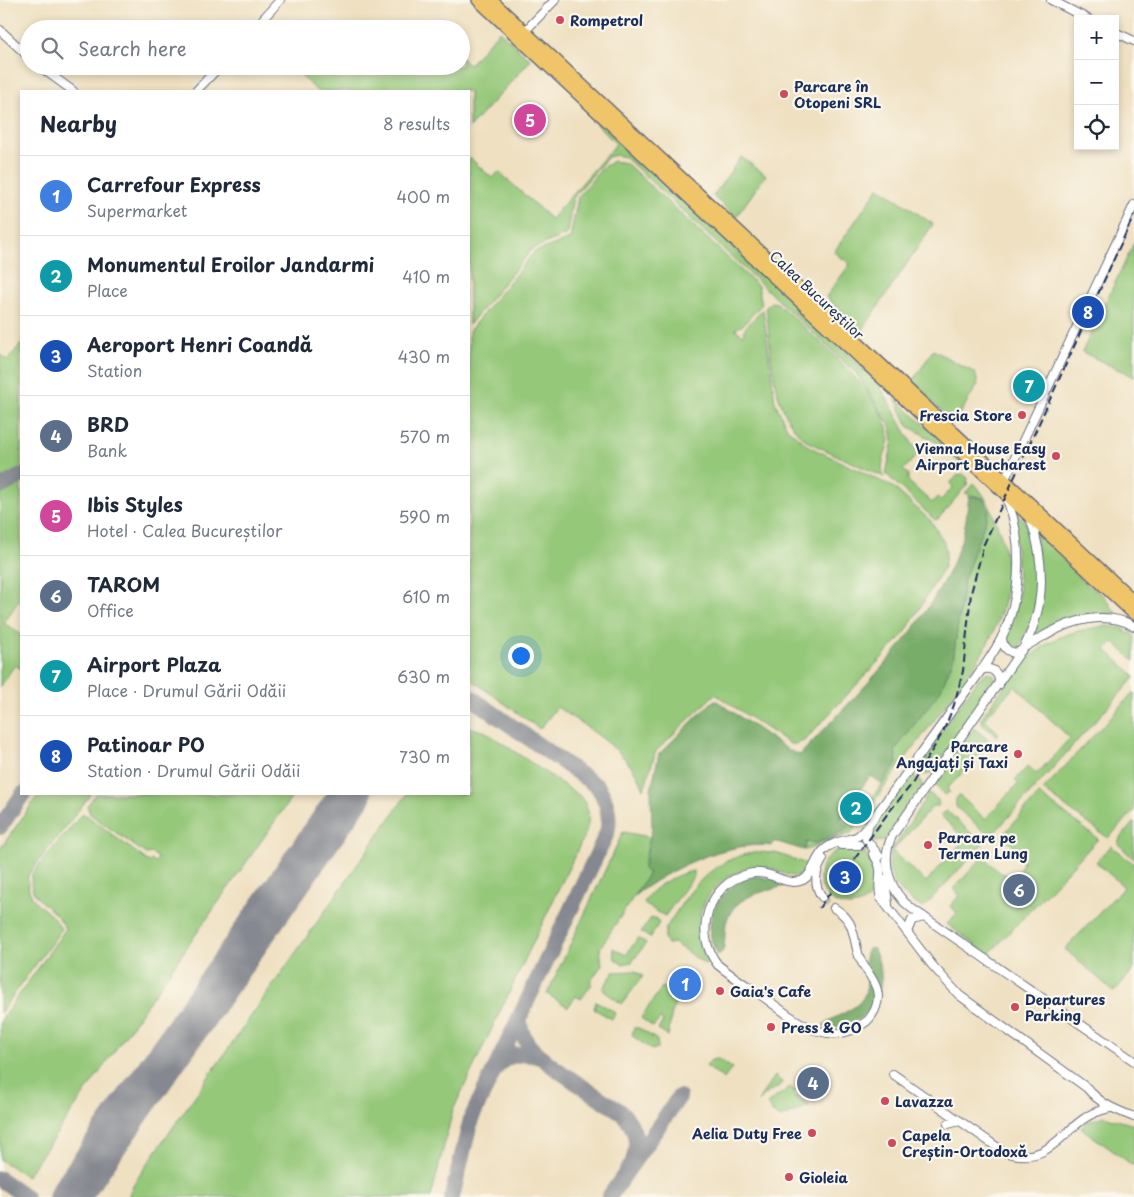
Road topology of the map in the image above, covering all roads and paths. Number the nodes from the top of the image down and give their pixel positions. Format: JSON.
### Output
{"nodes":[{"id":1,"x":280,"y":0,"type":"edge"},
{"id":2,"x":478,"y":0,"type":"edge"},
{"id":3,"x":491,"y":0,"type":"edge"},
{"id":4,"x":555,"y":0,"type":"edge"},
{"id":5,"x":1051,"y":0,"type":"edge"},
{"id":6,"x":1080,"y":15,"type":"edge"},
{"id":7,"x":262,"y":20,"type":"edge"},
{"id":8,"x":0,"y":30,"type":"edge"},
{"id":9,"x":525,"y":32,"type":"junction"},
{"id":10,"x":1119,"y":34,"type":"edge"},
{"id":11,"x":1134,"y":41,"type":"edge"},
{"id":12,"x":20,"y":49,"type":"edge"},
{"id":13,"x":51,"y":75,"type":"edge"},
{"id":14,"x":211,"y":75,"type":"edge"},
{"id":15,"x":72,"y":90,"type":"edge"},
{"id":16,"x":197,"y":90,"type":"edge"},
{"id":17,"x":1134,"y":205,"type":"edge"},
{"id":18,"x":1004,"y":484,"type":"junction"},
{"id":19,"x":1028,"y":514,"type":"junction"},
{"id":20,"x":1128,"y":598,"type":"edge"},
{"id":21,"x":1134,"y":614,"type":"edge"},
{"id":22,"x":1134,"y":619,"type":"edge"},
{"id":23,"x":1134,"y":626,"type":"edge"},
{"id":24,"x":1049,"y":633,"type":"junction"},
{"id":25,"x":1002,"y":637,"type":"junction"},
{"id":26,"x":1022,"y":649,"type":"junction"},
{"id":27,"x":1017,"y":659,"type":"junction"},
{"id":28,"x":981,"y":670,"type":"junction"},
{"id":29,"x":999,"y":684,"type":"junction"},
{"id":30,"x":870,"y":824,"type":"junction"},
{"id":31,"x":859,"y":845,"type":"tunnel mouth"},
{"id":32,"x":873,"y":854,"type":"tunnel mouth"},
{"id":33,"x":822,"y":897,"type":"tunnel mouth"},
{"id":34,"x":888,"y":906,"type":"junction"},
{"id":35,"x":834,"y":908,"type":"tunnel mouth"},
{"id":36,"x":924,"y":917,"type":"junction"},
{"id":37,"x":907,"y":932,"type":"junction"},
{"id":38,"x":1134,"y":1061,"type":"edge"},
{"id":39,"x":893,"y":1074,"type":"dead end"},
{"id":40,"x":1110,"y":1108,"type":"junction"},
{"id":41,"x":1134,"y":1117,"type":"edge"},
{"id":42,"x":960,"y":1121,"type":"junction"},
{"id":43,"x":948,"y":1124,"type":"dead end"}],
"edges":[{"from":1,"to":7,"type":"street"},
{"from":2,"to":18,"type":"highway","name":"Calea Bucureștilor"},
{"from":3,"to":9,"type":"highway","name":"Calea Bucureștilor"},
{"from":4,"to":9,"type":"street"},
{"from":5,"to":6,"type":"street"},
{"from":8,"to":12,"type":"street"},
{"from":9,"to":18,"type":"highway","name":"Calea Bucureștilor"},
{"from":10,"to":11,"type":"street"},
{"from":13,"to":15,"type":"street"},
{"from":14,"to":16,"type":"street"},
{"from":17,"to":18,"type":"street"},
{"from":18,"to":19,"type":"highway","name":"Calea Bucureștilor"},
{"from":18,"to":20,"type":"highway","name":"Calea Bucureștilor"},
{"from":18,"to":25,"type":"street"},
{"from":19,"to":20,"type":"highway","name":"Calea Bucureștilor"},
{"from":19,"to":26,"type":"street"},
{"from":20,"to":21,"type":"highway","name":"Calea Bucureștilor"},
{"from":20,"to":22,"type":"highway"},
{"from":23,"to":24,"type":"street"},
{"from":24,"to":26,"type":"street"},
{"from":24,"to":27,"type":"street"},
{"from":25,"to":26,"type":"street"},
{"from":25,"to":28,"type":"street"},
{"from":26,"to":27,"type":"street"},
{"from":27,"to":29,"type":"street"},
{"from":28,"to":29,"type":"street"},
{"from":28,"to":30,"type":"street"},
{"from":29,"to":36,"type":"street"},
{"from":30,"to":34,"type":"street"},
{"from":30,"to":35,"type":"street"},
{"from":31,"to":33,"type":"street"},
{"from":32,"to":34,"type":"street"},
{"from":34,"to":37,"type":"street"},
{"from":36,"to":37,"type":"street"},
{"from":36,"to":38,"type":"street"},
{"from":37,"to":40,"type":"street"},
{"from":39,"to":42,"type":"street"},
{"from":40,"to":41,"type":"street"},
{"from":40,"to":42,"type":"street"},
{"from":42,"to":43,"type":"street"}]}
